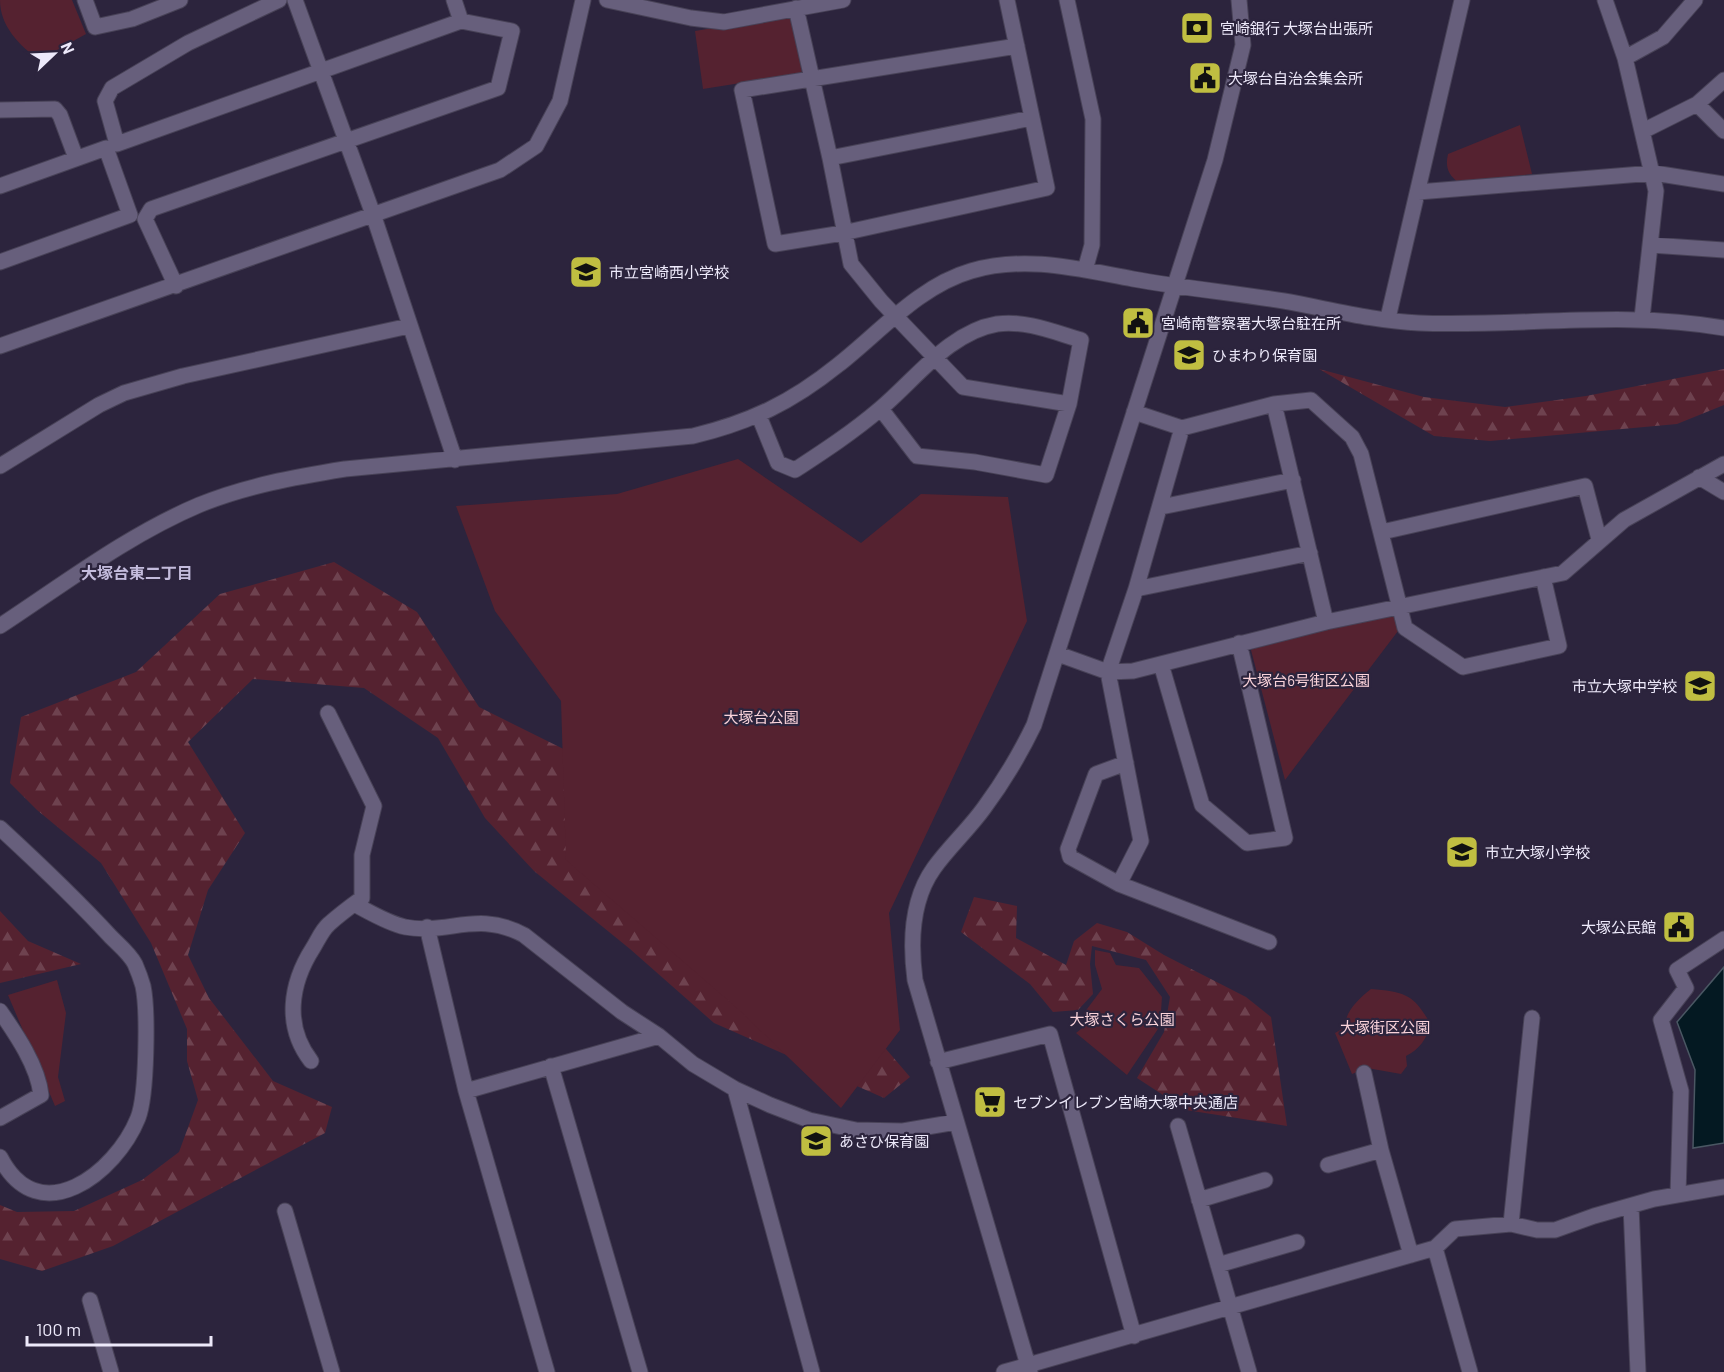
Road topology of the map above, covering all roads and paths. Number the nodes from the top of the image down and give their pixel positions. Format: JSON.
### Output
{"nodes":[{"id":1,"x":85,"y":0,"type":"edge"},
{"id":2,"x":180,"y":0,"type":"edge"},
{"id":3,"x":279,"y":0,"type":"edge"},
{"id":4,"x":295,"y":0,"type":"edge"},
{"id":5,"x":454,"y":0,"type":"edge"},
{"id":6,"x":583,"y":0,"type":"edge"},
{"id":7,"x":608,"y":0,"type":"edge"},
{"id":8,"x":843,"y":0,"type":"edge"},
{"id":9,"x":1007,"y":0,"type":"edge"},
{"id":10,"x":1067,"y":0,"type":"edge"},
{"id":11,"x":1239,"y":0,"type":"edge"},
{"id":12,"x":1462,"y":0,"type":"edge"},
{"id":13,"x":1605,"y":0,"type":"edge"},
{"id":14,"x":1695,"y":0,"type":"edge"},
{"id":15,"x":633,"y":2,"type":"edge"},
{"id":16,"x":796,"y":8,"type":"junction"},
{"id":17,"x":461,"y":21,"type":"junction"},
{"id":18,"x":1017,"y":46,"type":"junction"},
{"id":19,"x":1625,"y":58,"type":"junction"},
{"id":20,"x":320,"y":71,"type":"junction"},
{"id":21,"x":811,"y":78,"type":"junction"},
{"id":22,"x":1724,"y":80,"type":"edge"},
{"id":23,"x":1697,"y":104,"type":"junction"},
{"id":24,"x":0,"y":110,"type":"edge"},
{"id":25,"x":1032,"y":118,"type":"junction"},
{"id":26,"x":1643,"y":131,"type":"junction"},
{"id":27,"x":1724,"y":131,"type":"edge"},
{"id":28,"x":345,"y":142,"type":"junction"},
{"id":29,"x":76,"y":158,"type":"junction"},
{"id":30,"x":830,"y":158,"type":"junction"},
{"id":31,"x":1654,"y":173,"type":"junction"},
{"id":32,"x":1724,"y":179,"type":"edge"},
{"id":33,"x":0,"y":186,"type":"edge"},
{"id":34,"x":1419,"y":192,"type":"junction"},
{"id":35,"x":374,"y":217,"type":"junction"},
{"id":36,"x":843,"y":233,"type":"junction"},
{"id":37,"x":1652,"y":245,"type":"junction"},
{"id":38,"x":1724,"y":250,"type":"edge"},
{"id":39,"x":0,"y":262,"type":"edge"},
{"id":40,"x":1085,"y":270,"type":"junction"},
{"id":41,"x":1174,"y":285,"type":"junction"},
{"id":42,"x":176,"y":286,"type":"junction"},
{"id":43,"x":896,"y":317,"type":"junction"},
{"id":44,"x":1388,"y":318,"type":"junction"},
{"id":45,"x":1642,"y":318,"type":"junction"},
{"id":46,"x":409,"y":326,"type":"junction"},
{"id":47,"x":1724,"y":328,"type":"edge"},
{"id":48,"x":0,"y":346,"type":"edge"},
{"id":49,"x":935,"y":357,"type":"junction"},
{"id":50,"x":1069,"y":404,"type":"junction"},
{"id":51,"x":1274,"y":404,"type":"junction"},
{"id":52,"x":881,"y":409,"type":"junction"},
{"id":53,"x":1134,"y":412,"type":"junction"},
{"id":54,"x":759,"y":416,"type":"junction"},
{"id":55,"x":1182,"y":428,"type":"junction"},
{"id":56,"x":455,"y":460,"type":"junction"},
{"id":57,"x":1724,"y":464,"type":"edge"},
{"id":58,"x":0,"y":466,"type":"edge"},
{"id":59,"x":1699,"y":477,"type":"junction"},
{"id":60,"x":1293,"y":480,"type":"junction"},
{"id":61,"x":1724,"y":492,"type":"edge"},
{"id":62,"x":1161,"y":507,"type":"junction"},
{"id":63,"x":1382,"y":532,"type":"junction"},
{"id":64,"x":1599,"y":539,"type":"junction"},
{"id":65,"x":1310,"y":553,"type":"junction"},
{"id":66,"x":1543,"y":577,"type":"junction"},
{"id":67,"x":1136,"y":589,"type":"junction"},
{"id":68,"x":1399,"y":606,"type":"junction"},
{"id":69,"x":1326,"y":622,"type":"junction"},
{"id":70,"x":0,"y":626,"type":"edge"},
{"id":71,"x":1239,"y":643,"type":"junction"},
{"id":72,"x":1058,"y":654,"type":"junction"},
{"id":73,"x":1161,"y":664,"type":"junction"},
{"id":74,"x":1108,"y":672,"type":"junction"},
{"id":75,"x":328,"y":713,"type":"dead end"},
{"id":76,"x":1126,"y":763,"type":"junction"},
{"id":77,"x":0,"y":828,"type":"edge"},
{"id":78,"x":1119,"y":884,"type":"junction"},
{"id":79,"x":354,"y":904,"type":"junction"},
{"id":80,"x":428,"y":927,"type":"junction"},
{"id":81,"x":1724,"y":939,"type":"edge"},
{"id":82,"x":1269,"y":942,"type":"dead end"},
{"id":83,"x":0,"y":1011,"type":"edge"},
{"id":84,"x":1532,"y":1018,"type":"dead end"},
{"id":85,"x":659,"y":1036,"type":"junction"},
{"id":86,"x":311,"y":1061,"type":"dead end"},
{"id":87,"x":938,"y":1062,"type":"junction"},
{"id":88,"x":551,"y":1066,"type":"junction"},
{"id":89,"x":1364,"y":1073,"type":"dead end"},
{"id":90,"x":735,"y":1089,"type":"junction"},
{"id":91,"x":466,"y":1091,"type":"junction"},
{"id":92,"x":0,"y":1118,"type":"edge"},
{"id":93,"x":956,"y":1122,"type":"junction"},
{"id":94,"x":1178,"y":1126,"type":"dead end"},
{"id":95,"x":1381,"y":1150,"type":"junction"},
{"id":96,"x":0,"y":1157,"type":"edge"},
{"id":97,"x":1328,"y":1164,"type":"dead end"},
{"id":98,"x":1265,"y":1180,"type":"dead end"},
{"id":99,"x":1724,"y":1187,"type":"edge"},
{"id":100,"x":1678,"y":1195,"type":"junction"},
{"id":101,"x":1199,"y":1200,"type":"junction"},
{"id":102,"x":1631,"y":1206,"type":"junction"},
{"id":103,"x":285,"y":1211,"type":"dead end"},
{"id":104,"x":1510,"y":1224,"type":"junction"},
{"id":105,"x":1297,"y":1242,"type":"dead end"},
{"id":106,"x":1435,"y":1248,"type":"junction"},
{"id":107,"x":1411,"y":1255,"type":"junction"},
{"id":108,"x":1218,"y":1265,"type":"junction"},
{"id":109,"x":90,"y":1300,"type":"dead end"},
{"id":110,"x":1231,"y":1309,"type":"junction"},
{"id":111,"x":1134,"y":1336,"type":"junction"},
{"id":112,"x":1029,"y":1369,"type":"edge"},
{"id":113,"x":111,"y":1372,"type":"edge"},
{"id":114,"x":332,"y":1372,"type":"edge"},
{"id":115,"x":547,"y":1372,"type":"edge"},
{"id":116,"x":640,"y":1372,"type":"edge"},
{"id":117,"x":812,"y":1372,"type":"edge"},
{"id":118,"x":1004,"y":1372,"type":"edge"},
{"id":119,"x":1249,"y":1372,"type":"edge"},
{"id":120,"x":1470,"y":1372,"type":"edge"},
{"id":121,"x":1638,"y":1372,"type":"edge"}],
"edges":[{"from":1,"to":2,"type":"street"},
{"from":3,"to":20,"type":"street"},
{"from":4,"to":20,"type":"street"},
{"from":5,"to":17,"type":"street"},
{"from":6,"to":35,"type":"street"},
{"from":7,"to":15,"type":"street"},
{"from":8,"to":16,"type":"street"},
{"from":9,"to":18,"type":"street"},
{"from":10,"to":40,"type":"street"},
{"from":11,"to":41,"type":"street"},
{"from":12,"to":34,"type":"street"},
{"from":13,"to":19,"type":"street"},
{"from":14,"to":19,"type":"street"},
{"from":15,"to":16,"type":"street"},
{"from":16,"to":21,"type":"street"},
{"from":17,"to":20,"type":"street"},
{"from":17,"to":28,"type":"street"},
{"from":18,"to":21,"type":"street"},
{"from":18,"to":25,"type":"street"},
{"from":19,"to":26,"type":"street"},
{"from":20,"to":28,"type":"street"},
{"from":21,"to":30,"type":"street"},
{"from":21,"to":36,"type":"street"},
{"from":22,"to":23,"type":"street"},
{"from":23,"to":26,"type":"street"},
{"from":23,"to":27,"type":"street"},
{"from":24,"to":29,"type":"street"},
{"from":25,"to":30,"type":"street"},
{"from":25,"to":36,"type":"street"},
{"from":26,"to":31,"type":"street"},
{"from":28,"to":35,"type":"street"},
{"from":28,"to":42,"type":"street"},
{"from":29,"to":33,"type":"street"},
{"from":29,"to":39,"type":"street"},
{"from":30,"to":36,"type":"street"},
{"from":31,"to":32,"type":"street"},
{"from":31,"to":34,"type":"street"},
{"from":31,"to":37,"type":"street"},
{"from":34,"to":44,"type":"street"},
{"from":35,"to":42,"type":"street"},
{"from":35,"to":46,"type":"street"},
{"from":36,"to":43,"type":"street"},
{"from":37,"to":38,"type":"street"},
{"from":37,"to":45,"type":"street"},
{"from":40,"to":41,"type":"street"},
{"from":40,"to":43,"type":"street"},
{"from":41,"to":44,"type":"street"},
{"from":41,"to":53,"type":"street"},
{"from":42,"to":48,"type":"street"},
{"from":43,"to":49,"type":"street"},
{"from":43,"to":54,"type":"street"},
{"from":44,"to":45,"type":"street"},
{"from":45,"to":47,"type":"street"},
{"from":46,"to":56,"type":"street"},
{"from":46,"to":58,"type":"street"},
{"from":49,"to":50,"type":"street"},
{"from":49,"to":50,"type":"street"},
{"from":49,"to":52,"type":"street"},
{"from":50,"to":52,"type":"street"},
{"from":51,"to":55,"type":"street"},
{"from":51,"to":60,"type":"street"},
{"from":51,"to":63,"type":"street"},
{"from":52,"to":54,"type":"street"},
{"from":53,"to":55,"type":"street"},
{"from":53,"to":72,"type":"street"},
{"from":54,"to":56,"type":"street"},
{"from":55,"to":62,"type":"street"},
{"from":56,"to":70,"type":"street"},
{"from":57,"to":59,"type":"street"},
{"from":59,"to":61,"type":"street"},
{"from":59,"to":64,"type":"street"},
{"from":60,"to":62,"type":"street"},
{"from":60,"to":65,"type":"street"},
{"from":62,"to":67,"type":"street"},
{"from":63,"to":64,"type":"street"},
{"from":63,"to":68,"type":"street"},
{"from":64,"to":66,"type":"street"},
{"from":65,"to":67,"type":"street"},
{"from":65,"to":69,"type":"street"},
{"from":66,"to":68,"type":"street"},
{"from":66,"to":68,"type":"street"},
{"from":67,"to":74,"type":"street"},
{"from":68,"to":69,"type":"street"},
{"from":69,"to":71,"type":"street"},
{"from":71,"to":73,"type":"street"},
{"from":71,"to":73,"type":"street"},
{"from":72,"to":74,"type":"street"},
{"from":72,"to":87,"type":"street"},
{"from":73,"to":74,"type":"street"},
{"from":74,"to":76,"type":"street"},
{"from":75,"to":79,"type":"street"},
{"from":76,"to":78,"type":"street"},
{"from":76,"to":78,"type":"street"},
{"from":77,"to":96,"type":"street"},
{"from":78,"to":82,"type":"street"},
{"from":79,"to":80,"type":"street"},
{"from":79,"to":86,"type":"street"},
{"from":80,"to":85,"type":"street"},
{"from":80,"to":91,"type":"street"},
{"from":81,"to":100,"type":"street"},
{"from":83,"to":92,"type":"street"},
{"from":84,"to":104,"type":"street"},
{"from":85,"to":88,"type":"street"},
{"from":85,"to":90,"type":"street"},
{"from":87,"to":93,"type":"street"},
{"from":87,"to":111,"type":"street"},
{"from":88,"to":91,"type":"street"},
{"from":88,"to":116,"type":"street"},
{"from":89,"to":95,"type":"street"},
{"from":90,"to":93,"type":"street"},
{"from":90,"to":117,"type":"street"},
{"from":91,"to":115,"type":"street"},
{"from":93,"to":112,"type":"street"},
{"from":94,"to":101,"type":"street"},
{"from":95,"to":97,"type":"street"},
{"from":95,"to":107,"type":"street"},
{"from":98,"to":101,"type":"street"},
{"from":99,"to":100,"type":"street"},
{"from":100,"to":102,"type":"street"},
{"from":101,"to":108,"type":"street"},
{"from":102,"to":104,"type":"street"},
{"from":102,"to":121,"type":"street"},
{"from":103,"to":114,"type":"street"},
{"from":104,"to":106,"type":"street"},
{"from":105,"to":108,"type":"street"},
{"from":106,"to":107,"type":"street"},
{"from":106,"to":120,"type":"street"},
{"from":107,"to":110,"type":"street"},
{"from":108,"to":110,"type":"street"},
{"from":109,"to":113,"type":"street"},
{"from":110,"to":111,"type":"street"},
{"from":110,"to":119,"type":"street"},
{"from":111,"to":112,"type":"street"},
{"from":112,"to":118,"type":"street"}]}
